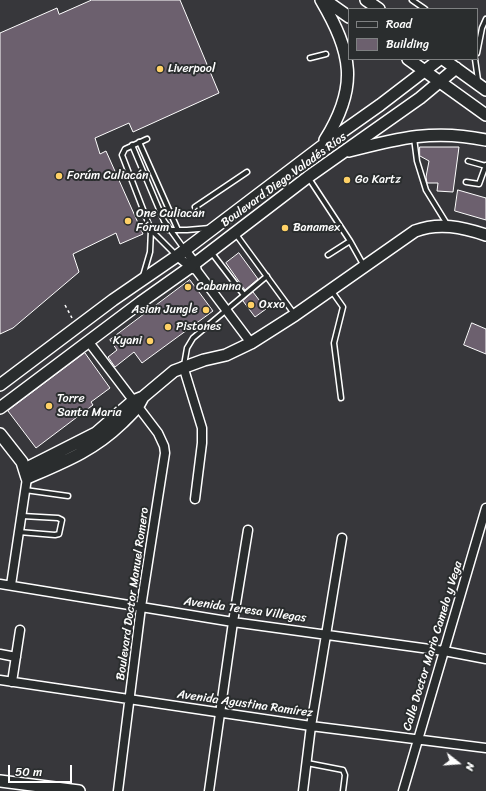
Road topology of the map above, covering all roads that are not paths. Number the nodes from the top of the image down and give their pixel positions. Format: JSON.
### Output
{"nodes":[{"id":1,"x":321,"y":0,"type":"edge"},
{"id":2,"x":325,"y":0,"type":"edge"},
{"id":3,"x":366,"y":0,"type":"edge"},
{"id":4,"x":412,"y":0,"type":"edge"},
{"id":5,"x":378,"y":8,"type":"edge"},
{"id":6,"x":424,"y":8,"type":"edge"},
{"id":7,"x":348,"y":16,"type":"edge"},
{"id":8,"x":486,"y":19,"type":"edge"},
{"id":9,"x":478,"y":48,"type":"edge"},
{"id":10,"x":326,"y":54,"type":"dead end"},
{"id":11,"x":310,"y":58,"type":"dead end"},
{"id":12,"x":410,"y":60,"type":"edge"},
{"id":13,"x":439,"y":60,"type":"edge"},
{"id":14,"x":444,"y":60,"type":"edge"},
{"id":15,"x":475,"y":60,"type":"edge"},
{"id":16,"x":456,"y":68,"type":"junction"},
{"id":17,"x":425,"y":70,"type":"junction"},
{"id":18,"x":441,"y":82,"type":"junction"},
{"id":19,"x":482,"y":87,"type":"edge"},
{"id":20,"x":486,"y":115,"type":"edge"},
{"id":21,"x":414,"y":136,"type":"junction"},
{"id":22,"x":146,"y":139,"type":"dead end"},
{"id":23,"x":486,"y":140,"type":"edge"},
{"id":24,"x":139,"y":142,"type":"junction"},
{"id":25,"x":132,"y":145,"type":"junction"},
{"id":26,"x":322,"y":146,"type":"junction"},
{"id":27,"x":343,"y":153,"type":"junction"},
{"id":28,"x":468,"y":161,"type":"dead end"},
{"id":29,"x":486,"y":166,"type":"edge"},
{"id":30,"x":247,"y":172,"type":"dead end"},
{"id":31,"x":308,"y":177,"type":"junction"},
{"id":32,"x":466,"y":182,"type":"dead end"},
{"id":33,"x":159,"y":188,"type":"junction"},
{"id":34,"x":152,"y":191,"type":"junction"},
{"id":35,"x":195,"y":207,"type":"dead end"},
{"id":36,"x":448,"y":226,"type":"junction"},
{"id":37,"x":214,"y":227,"type":"junction"},
{"id":38,"x":151,"y":230,"type":"junction"},
{"id":39,"x":169,"y":230,"type":"junction"},
{"id":40,"x":178,"y":230,"type":"junction"},
{"id":41,"x":234,"y":233,"type":"junction"},
{"id":42,"x":486,"y":235,"type":"edge"},
{"id":43,"x":350,"y":241,"type":"junction"},
{"id":44,"x":210,"y":251,"type":"junction"},
{"id":45,"x":181,"y":253,"type":"junction"},
{"id":46,"x":328,"y":255,"type":"dead end"},
{"id":47,"x":364,"y":266,"type":"junction"},
{"id":48,"x":194,"y":267,"type":"junction"},
{"id":49,"x":267,"y":276,"type":"junction"},
{"id":50,"x":141,"y":280,"type":"junction"},
{"id":51,"x":331,"y":290,"type":"junction"},
{"id":52,"x":244,"y":295,"type":"junction"},
{"id":53,"x":226,"y":310,"type":"junction"},
{"id":54,"x":295,"y":315,"type":"junction"},
{"id":55,"x":88,"y":341,"type":"junction"},
{"id":56,"x":251,"y":343,"type":"junction"},
{"id":57,"x":183,"y":366,"type":"junction"},
{"id":58,"x":0,"y":385,"type":"edge"},
{"id":59,"x":341,"y":398,"type":"dead end"},
{"id":60,"x":138,"y":402,"type":"junction"},
{"id":61,"x":0,"y":408,"type":"edge"},
{"id":62,"x":0,"y":434,"type":"edge"},
{"id":63,"x":26,"y":473,"type":"junction"},
{"id":64,"x":25,"y":490,"type":"junction"},
{"id":65,"x":68,"y":496,"type":"dead end"},
{"id":66,"x":195,"y":499,"type":"dead end"},
{"id":67,"x":486,"y":508,"type":"edge"},
{"id":68,"x":22,"y":516,"type":"junction"},
{"id":69,"x":248,"y":530,"type":"dead end"},
{"id":70,"x":19,"y":532,"type":"junction"},
{"id":71,"x":342,"y":538,"type":"dead end"},
{"id":72,"x":0,"y":584,"type":"edge"},
{"id":73,"x":11,"y":585,"type":"junction"},
{"id":74,"x":141,"y":607,"type":"junction"},
{"id":75,"x":233,"y":622,"type":"junction"},
{"id":76,"x":20,"y":630,"type":"dead end"},
{"id":77,"x":327,"y":634,"type":"junction"},
{"id":78,"x":444,"y":650,"type":"junction"},
{"id":79,"x":0,"y":654,"type":"edge"},
{"id":80,"x":16,"y":656,"type":"junction"},
{"id":81,"x":486,"y":659,"type":"edge"},
{"id":82,"x":0,"y":680,"type":"edge"},
{"id":83,"x":12,"y":682,"type":"junction"},
{"id":84,"x":130,"y":699,"type":"junction"},
{"id":85,"x":220,"y":713,"type":"junction"},
{"id":86,"x":311,"y":726,"type":"junction"},
{"id":87,"x":418,"y":739,"type":"junction"},
{"id":88,"x":486,"y":748,"type":"edge"},
{"id":89,"x":307,"y":763,"type":"junction"},
{"id":90,"x":0,"y":781,"type":"edge"},
{"id":91,"x":79,"y":791,"type":"edge"},
{"id":92,"x":118,"y":791,"type":"edge"},
{"id":93,"x":209,"y":791,"type":"edge"},
{"id":94,"x":303,"y":791,"type":"edge"},
{"id":95,"x":343,"y":791,"type":"edge"},
{"id":96,"x":403,"y":791,"type":"edge"}],
"edges":[{"from":1,"to":26,"type":"main road"},
{"from":2,"to":7,"type":"main road"},
{"from":3,"to":5,"type":"main road"},
{"from":4,"to":6,"type":"lane"},
{"from":8,"to":9,"type":"lane"},
{"from":10,"to":11,"type":"lane"},
{"from":12,"to":17,"type":"main road"},
{"from":13,"to":17,"type":"main road","name":"Boulevard Diego Valadés Ríos"},
{"from":14,"to":16,"type":"main road"},
{"from":15,"to":19,"type":"lane"},
{"from":16,"to":18,"type":"main road","name":"Boulevard Diego Valadés Ríos"},
{"from":16,"to":19,"type":"main road"},
{"from":17,"to":18,"type":"main road"},
{"from":17,"to":26,"type":"main road","name":"Boulevard Diego Valadés Ríos"},
{"from":18,"to":20,"type":"main road"},
{"from":18,"to":27,"type":"main road","name":"Boulevard Diego Valadés Ríos"},
{"from":21,"to":23,"type":"main road"},
{"from":21,"to":27,"type":"main road"},
{"from":21,"to":36,"type":"lane"},
{"from":22,"to":24,"type":"lane"},
{"from":24,"to":25,"type":"lane"},
{"from":24,"to":33,"type":"lane"},
{"from":25,"to":34,"type":"lane"},
{"from":25,"to":38,"type":"lane"},
{"from":26,"to":37,"type":"main road","name":"Boulevard Diego Valadés Ríos"},
{"from":27,"to":31,"type":"main road","name":"Boulevard Diego Valadés Ríos"},
{"from":28,"to":29,"type":"lane"},
{"from":29,"to":32,"type":"lane"},
{"from":30,"to":35,"type":"lane"},
{"from":31,"to":41,"type":"main road","name":"Boulevard Diego Valadés Ríos"},
{"from":31,"to":43,"type":"lane"},
{"from":33,"to":34,"type":"lane"},
{"from":33,"to":40,"type":"lane"},
{"from":34,"to":39,"type":"lane"},
{"from":36,"to":42,"type":"main road"},
{"from":36,"to":47,"type":"main road"},
{"from":37,"to":40,"type":"lane"},
{"from":37,"to":45,"type":"main road","name":"Boulevard Diego Valadés Ríos"},
{"from":38,"to":45,"type":"lane"},
{"from":38,"to":50,"type":"lane"},
{"from":39,"to":40,"type":"lane"},
{"from":39,"to":45,"type":"lane"},
{"from":41,"to":44,"type":"main road","name":"Boulevard Diego Valadés Ríos"},
{"from":41,"to":49,"type":"lane"},
{"from":43,"to":46,"type":"lane"},
{"from":43,"to":47,"type":"lane"},
{"from":44,"to":48,"type":"main road","name":"Boulevard Diego Valadés Ríos"},
{"from":44,"to":52,"type":"lane"},
{"from":45,"to":48,"type":"street"},
{"from":45,"to":50,"type":"main road","name":"Boulevard Diego Valadés Ríos"},
{"from":47,"to":51,"type":"main road"},
{"from":48,"to":53,"type":"street"},
{"from":48,"to":55,"type":"main road","name":"Boulevard Diego Valadés Ríos"},
{"from":49,"to":52,"type":"lane"},
{"from":49,"to":54,"type":"lane"},
{"from":50,"to":58,"type":"main road","name":"Boulevard Diego Valadés Ríos"},
{"from":51,"to":54,"type":"main road"},
{"from":51,"to":59,"type":"lane"},
{"from":52,"to":53,"type":"lane"},
{"from":53,"to":56,"type":"street"},
{"from":53,"to":57,"type":"lane"},
{"from":54,"to":56,"type":"main road"},
{"from":55,"to":60,"type":"street","name":"Boulevard Doctor Manuel Romero"},
{"from":55,"to":61,"type":"main road","name":"Boulevard Diego Valadés Ríos"},
{"from":56,"to":57,"type":"main road"},
{"from":57,"to":60,"type":"main road"},
{"from":57,"to":66,"type":"street"},
{"from":60,"to":63,"type":"main road"},
{"from":60,"to":74,"type":"street","name":"Boulevard Doctor Manuel Romero"},
{"from":62,"to":63,"type":"main road"},
{"from":63,"to":64,"type":"street"},
{"from":64,"to":65,"type":"lane"},
{"from":64,"to":68,"type":"street"},
{"from":67,"to":78,"type":"street","name":"Calle Doctor Mario Camelo y Vega"},
{"from":68,"to":70,"type":"street"},
{"from":68,"to":70,"type":"lane"},
{"from":69,"to":75,"type":"street"},
{"from":70,"to":73,"type":"street"},
{"from":71,"to":77,"type":"street"},
{"from":72,"to":73,"type":"street","name":"Avenida Teresa Villegas"},
{"from":73,"to":74,"type":"street","name":"Avenida Teresa Villegas"},
{"from":74,"to":75,"type":"street","name":"Avenida Teresa Villegas"},
{"from":74,"to":84,"type":"street","name":"Boulevard Doctor Manuel Romero"},
{"from":75,"to":77,"type":"street","name":"Avenida Teresa Villegas"},
{"from":75,"to":85,"type":"street"},
{"from":76,"to":80,"type":"street"},
{"from":77,"to":78,"type":"street","name":"Avenida Teresa Villegas"},
{"from":77,"to":86,"type":"street"},
{"from":78,"to":81,"type":"street","name":"Avenida Teresa Villegas"},
{"from":78,"to":87,"type":"street","name":"Calle Doctor Mario Camelo y Vega"},
{"from":79,"to":80,"type":"street"},
{"from":80,"to":83,"type":"street"},
{"from":82,"to":83,"type":"street","name":"Avenida Agustina Ramírez"},
{"from":83,"to":84,"type":"street","name":"Avenida Agustina Ramírez"},
{"from":84,"to":85,"type":"street","name":"Avenida Agustina Ramírez"},
{"from":84,"to":92,"type":"street","name":"Boulevard Doctor Manuel Romero"},
{"from":85,"to":86,"type":"street","name":"Avenida Agustina Ramírez"},
{"from":85,"to":93,"type":"street"},
{"from":86,"to":87,"type":"street","name":"Avenida Agustina Ramírez"},
{"from":86,"to":89,"type":"street"},
{"from":87,"to":88,"type":"street","name":"Avenida Agustina Ramírez"},
{"from":87,"to":96,"type":"street","name":"Calle Doctor Mario Camelo y Vega"},
{"from":89,"to":94,"type":"street"},
{"from":89,"to":95,"type":"lane"},
{"from":90,"to":91,"type":"main road"}]}
